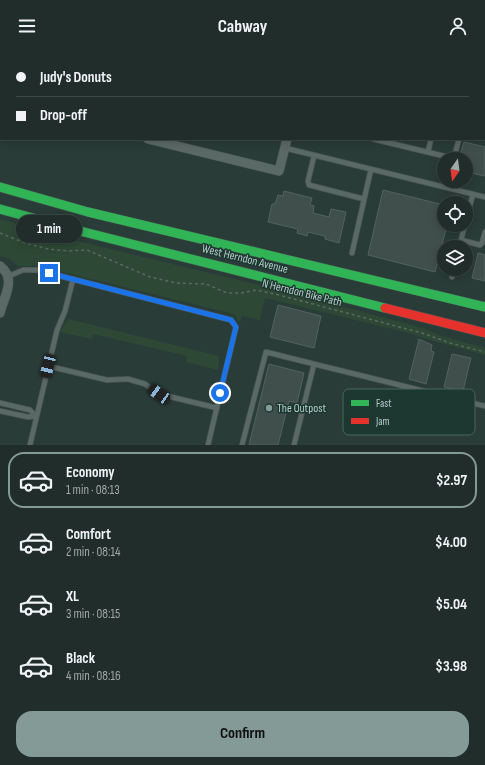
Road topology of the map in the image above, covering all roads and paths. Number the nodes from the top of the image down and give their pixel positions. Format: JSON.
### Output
{"nodes":[{"id":1,"x":152,"y":140,"type":"edge"},
{"id":2,"x":287,"y":140,"type":"edge"},
{"id":3,"x":377,"y":140,"type":"edge"},
{"id":4,"x":431,"y":140,"type":"edge"},
{"id":5,"x":459,"y":140,"type":"edge"},
{"id":6,"x":285,"y":148,"type":"junction"},
{"id":7,"x":428,"y":152,"type":"junction"},
{"id":8,"x":314,"y":156,"type":"junction"},
{"id":9,"x":371,"y":170,"type":"junction"},
{"id":10,"x":0,"y":187,"type":"edge"},
{"id":11,"x":473,"y":194,"type":"joint"},
{"id":12,"x":485,"y":197,"type":"edge"},
{"id":13,"x":364,"y":199,"type":"junction"},
{"id":14,"x":0,"y":209,"type":"edge"},
{"id":15,"x":463,"y":232,"type":"edge"},
{"id":16,"x":485,"y":232,"type":"edge"},
{"id":17,"x":0,"y":233,"type":"edge"},
{"id":18,"x":461,"y":240,"type":"edge"},
{"id":19,"x":473,"y":243,"type":"edge"},
{"id":20,"x":352,"y":253,"type":"dead end"},
{"id":21,"x":0,"y":266,"type":"edge"},
{"id":22,"x":9,"y":276,"type":"junction"},
{"id":23,"x":73,"y":279,"type":"junction"},
{"id":24,"x":485,"y":307,"type":"edge"},
{"id":25,"x":0,"y":313,"type":"edge"},
{"id":26,"x":485,"y":333,"type":"edge"},
{"id":27,"x":485,"y":352,"type":"edge"},
{"id":28,"x":314,"y":364,"type":"junction"},
{"id":29,"x":48,"y":366,"type":"junction"},
{"id":30,"x":416,"y":389,"type":"edge"},
{"id":31,"x":0,"y":403,"type":"edge"},
{"id":32,"x":475,"y":404,"type":"edge"},
{"id":33,"x":485,"y":406,"type":"edge"},
{"id":34,"x":217,"y":408,"type":"junction"},
{"id":35,"x":0,"y":411,"type":"edge"},
{"id":36,"x":36,"y":416,"type":"junction"},
{"id":37,"x":30,"y":445,"type":"edge"},
{"id":38,"x":208,"y":445,"type":"edge"},
{"id":39,"x":242,"y":445,"type":"edge"},
{"id":40,"x":294,"y":445,"type":"edge"}],
"edges":[{"from":1,"to":6,"type":"street"},
{"from":2,"to":6,"type":"street"},
{"from":3,"to":7,"type":"lane"},
{"from":4,"to":7,"type":"lane"},
{"from":5,"to":7,"type":"lane"},
{"from":6,"to":8,"type":"lane"},
{"from":8,"to":9,"type":"lane"},
{"from":8,"to":13,"type":"lane"},
{"from":9,"to":11,"type":"lane"},
{"from":9,"to":13,"type":"lane"},
{"from":10,"to":24,"type":"main road","name":"West Herndon Avenue"},
{"from":11,"to":12,"type":"lane"},
{"from":13,"to":20,"type":"lane"},
{"from":14,"to":26,"type":"main road","name":"West Herndon Avenue"},
{"from":15,"to":18,"type":"lane"},
{"from":16,"to":19,"type":"lane"},
{"from":17,"to":27,"type":"path","name":"N Herndon Bike Path"},
{"from":21,"to":22,"type":"street"},
{"from":22,"to":23,"type":"lane"},
{"from":22,"to":25,"type":"street"},
{"from":23,"to":29,"type":"lane"},
{"from":23,"to":34,"type":"lane"},
{"from":28,"to":30,"type":"lane"},
{"from":28,"to":39,"type":"lane"},
{"from":28,"to":40,"type":"lane"},
{"from":29,"to":34,"type":"lane"},
{"from":29,"to":36,"type":"lane"},
{"from":31,"to":36,"type":"lane"},
{"from":32,"to":33,"type":"lane"},
{"from":34,"to":38,"type":"lane"},
{"from":35,"to":36,"type":"lane"},
{"from":36,"to":37,"type":"lane"}]}
